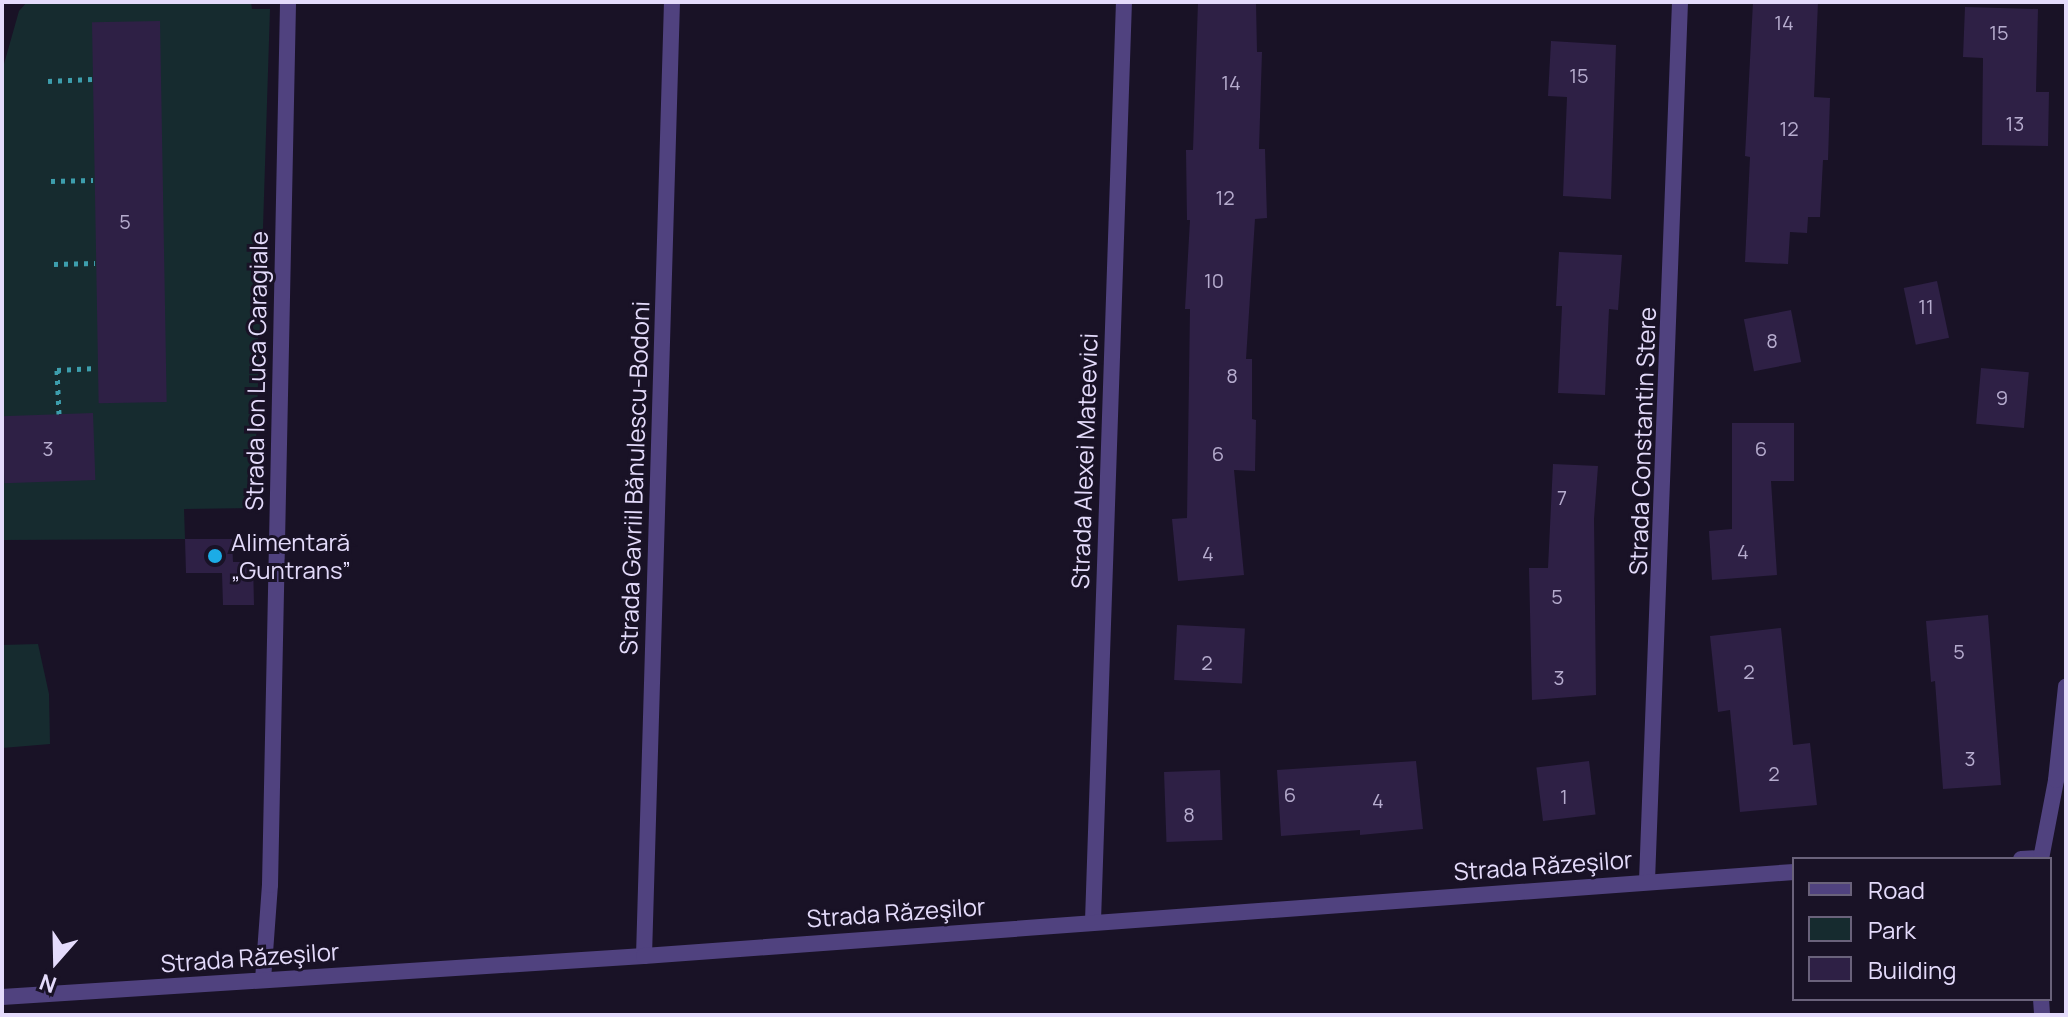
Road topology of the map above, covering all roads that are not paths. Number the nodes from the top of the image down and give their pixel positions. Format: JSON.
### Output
{"nodes":[{"id":1,"x":288,"y":2,"type":"edge"},
{"id":2,"x":672,"y":2,"type":"edge"},
{"id":3,"x":1124,"y":2,"type":"edge"},
{"id":4,"x":1680,"y":2,"type":"edge"},
{"id":5,"x":2066,"y":687,"type":"edge"},
{"id":6,"x":2041,"y":857,"type":"edge"},
{"id":7,"x":1792,"y":872,"type":"edge"},
{"id":8,"x":1647,"y":881,"type":"junction"},
{"id":9,"x":1093,"y":921,"type":"junction"},
{"id":10,"x":644,"y":956,"type":"junction"},
{"id":11,"x":263,"y":980,"type":"junction"},
{"id":12,"x":2,"y":997,"type":"edge"}],
"edges":[{"from":1,"to":11,"type":"street","name":"Strada Ion Luca Caragiale"},
{"from":2,"to":10,"type":"street","name":"Strada Gavriil Bănulescu-Bodoni"},
{"from":3,"to":9,"type":"street","name":"Strada Alexei Mateevici"},
{"from":4,"to":8,"type":"street","name":"Strada Constantin Stere"},
{"from":5,"to":6,"type":"street"},
{"from":7,"to":8,"type":"street","name":"Strada Răzeşilor"},
{"from":8,"to":9,"type":"street","name":"Strada Răzeşilor"},
{"from":9,"to":10,"type":"street","name":"Strada Răzeşilor"},
{"from":10,"to":11,"type":"street","name":"Strada Răzeşilor"},
{"from":11,"to":12,"type":"street","name":"Strada Răzeşilor"}]}
